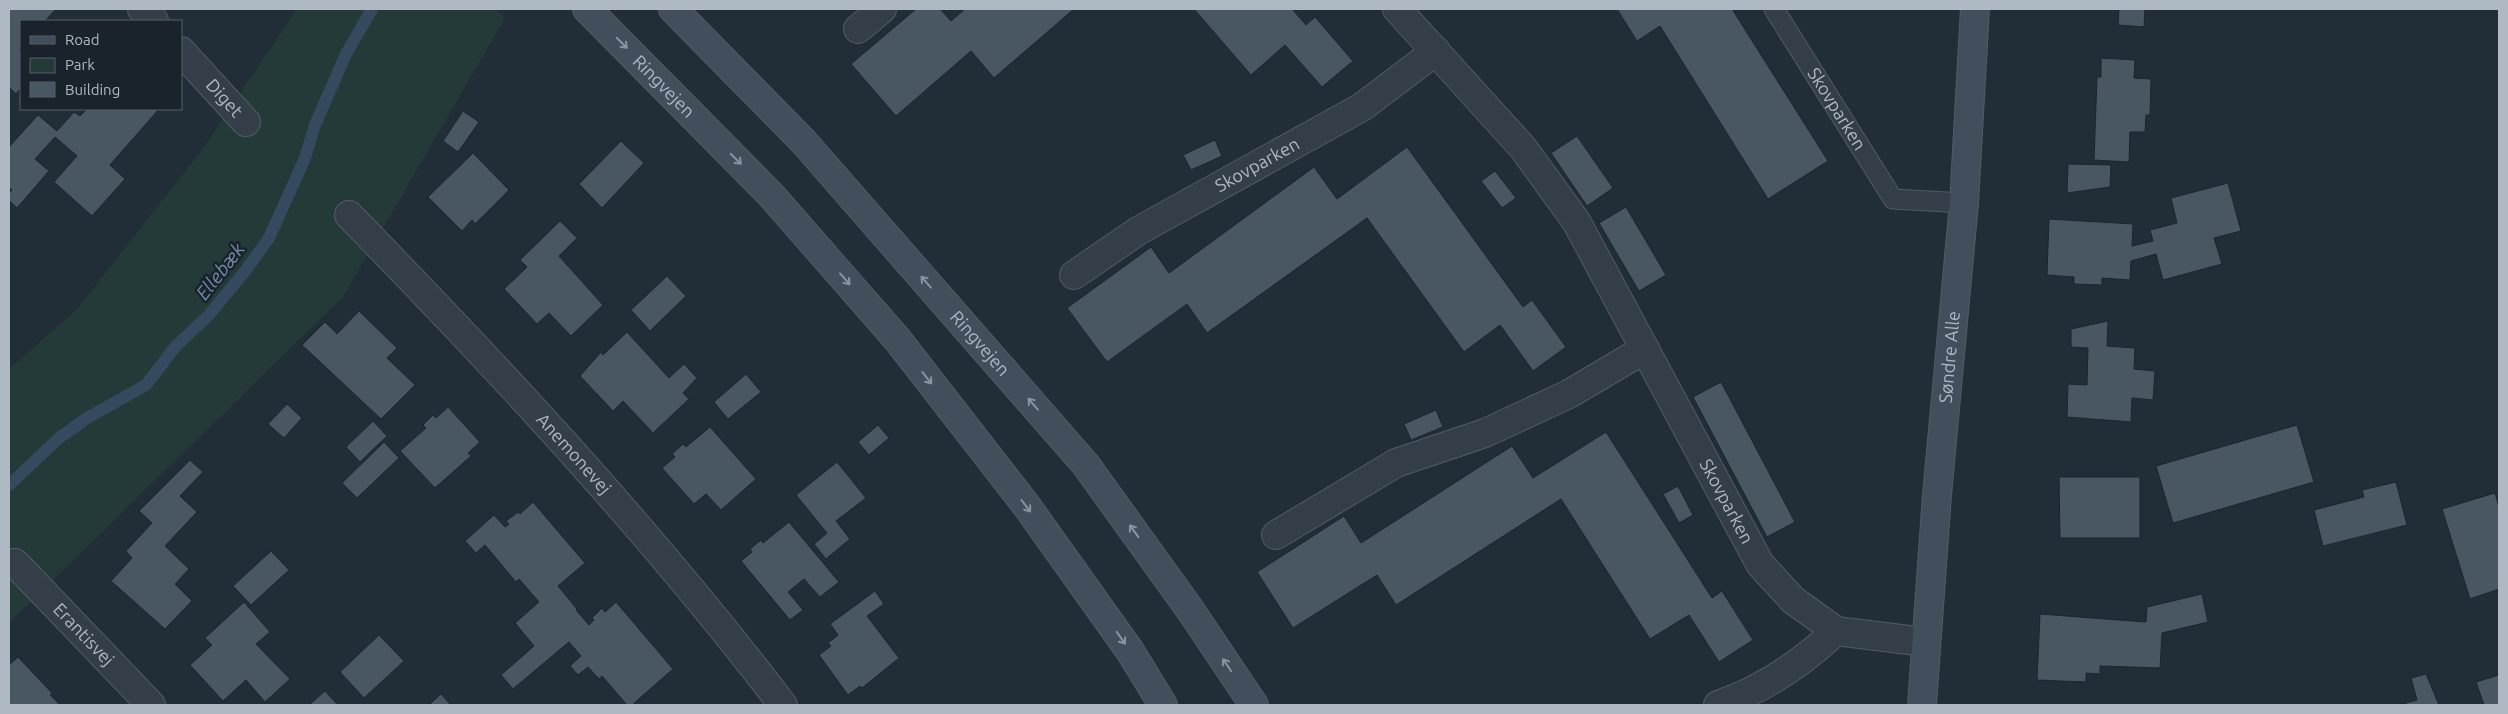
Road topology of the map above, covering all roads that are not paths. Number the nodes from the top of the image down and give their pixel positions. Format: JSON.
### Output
{"nodes":[{"id":1,"x":142,"y":9,"type":"edge"},
{"id":2,"x":588,"y":9,"type":"edge"},
{"id":3,"x":673,"y":9,"type":"edge"},
{"id":4,"x":882,"y":9,"type":"edge"},
{"id":5,"x":1397,"y":9,"type":"edge"},
{"id":6,"x":1774,"y":9,"type":"edge"},
{"id":7,"x":1975,"y":9,"type":"edge"},
{"id":8,"x":153,"y":20,"type":"edge"},
{"id":9,"x":858,"y":30,"type":"dead end"},
{"id":10,"x":1436,"y":51,"type":"junction"},
{"id":11,"x":182,"y":52,"type":"edge"},
{"id":12,"x":246,"y":122,"type":"dead end"},
{"id":13,"x":1964,"y":203,"type":"junction"},
{"id":14,"x":349,"y":215,"type":"dead end"},
{"id":15,"x":1074,"y":275,"type":"dead end"},
{"id":16,"x":1645,"y":349,"type":"junction"},
{"id":17,"x":1276,"y":536,"type":"dead end"},
{"id":18,"x":15,"y":563,"type":"dead end"},
{"id":19,"x":1836,"y":631,"type":"junction"},
{"id":20,"x":1925,"y":642,"type":"junction"},
{"id":21,"x":151,"y":705,"type":"edge"},
{"id":22,"x":783,"y":705,"type":"edge"},
{"id":23,"x":1164,"y":705,"type":"edge"},
{"id":24,"x":1254,"y":705,"type":"edge"},
{"id":25,"x":1718,"y":705,"type":"edge"},
{"id":26,"x":1922,"y":705,"type":"edge"}],
"edges":[{"from":1,"to":8,"type":"street"},
{"from":2,"to":23,"type":"main road","name":"Ringvejen","one_way":true},
{"from":24,"to":3,"type":"main road","name":"Ringvejen","one_way":true},
{"from":4,"to":9,"type":"street"},
{"from":5,"to":10,"type":"street","name":"Skovparken"},
{"from":6,"to":13,"type":"lane","name":"Skovparken"},
{"from":7,"to":13,"type":"main road","name":"Søndre Alle"},
{"from":10,"to":15,"type":"street","name":"Skovparken"},
{"from":10,"to":16,"type":"street","name":"Skovparken"},
{"from":11,"to":12,"type":"street","name":"Diget"},
{"from":13,"to":20,"type":"main road","name":"Søndre Alle"},
{"from":14,"to":22,"type":"street","name":"Anemonevej"},
{"from":16,"to":17,"type":"street"},
{"from":16,"to":19,"type":"street","name":"Skovparken"},
{"from":18,"to":21,"type":"street","name":"Erantisvej"},
{"from":19,"to":20,"type":"street","name":"Skovparken"},
{"from":19,"to":25,"type":"street"},
{"from":20,"to":26,"type":"main road","name":"Søndre Alle"}]}
